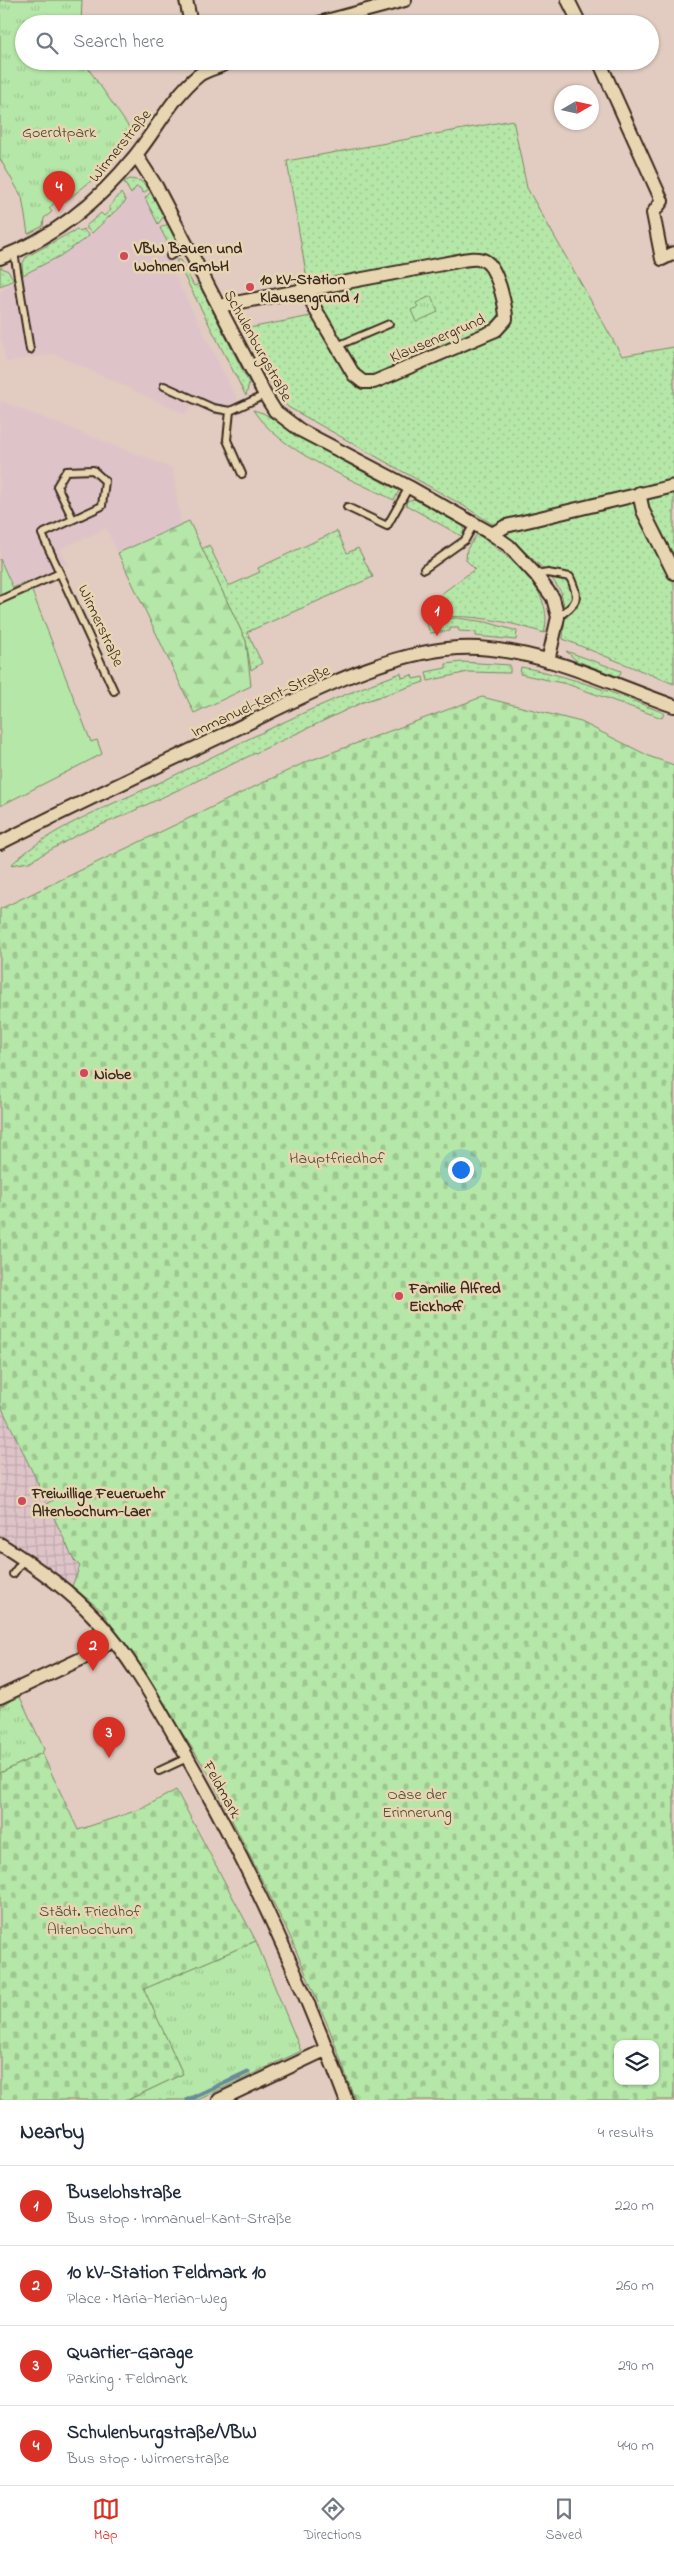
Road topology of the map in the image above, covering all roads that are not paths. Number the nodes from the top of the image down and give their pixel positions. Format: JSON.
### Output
{"nodes":[{"id":1,"x":186,"y":0,"type":"edge"},
{"id":2,"x":405,"y":0,"type":"edge"},
{"id":3,"x":568,"y":0,"type":"edge"},
{"id":4,"x":189,"y":15,"type":"edge"},
{"id":5,"x":349,"y":15,"type":"edge"},
{"id":6,"x":576,"y":15,"type":"edge"},
{"id":7,"x":197,"y":70,"type":"edge"},
{"id":8,"x":603,"y":70,"type":"edge"},
{"id":9,"x":136,"y":155,"type":"junction"},
{"id":10,"x":187,"y":245,"type":"junction"},
{"id":11,"x":14,"y":252,"type":"junction"},
{"id":12,"x":674,"y":253,"type":"edge"},
{"id":13,"x":170,"y":256,"type":"dead end"},
{"id":14,"x":0,"y":258,"type":"edge"},
{"id":15,"x":308,"y":289,"type":"junction"},
{"id":16,"x":218,"y":306,"type":"junction"},
{"id":17,"x":389,"y":324,"type":"dead end"},
{"id":18,"x":337,"y":346,"type":"junction"},
{"id":19,"x":30,"y":350,"type":"dead end"},
{"id":20,"x":164,"y":386,"type":"dead end"},
{"id":21,"x":264,"y":395,"type":"junction"},
{"id":22,"x":230,"y":411,"type":"junction"},
{"id":23,"x":242,"y":474,"type":"dead end"},
{"id":24,"x":674,"y":486,"type":"edge"},
{"id":25,"x":408,"y":487,"type":"junction"},
{"id":26,"x":639,"y":493,"type":"junction"},
{"id":27,"x":347,"y":507,"type":"dead end"},
{"id":28,"x":73,"y":519,"type":"junction"},
{"id":29,"x":474,"y":524,"type":"junction"},
{"id":30,"x":492,"y":534,"type":"junction"},
{"id":31,"x":424,"y":569,"type":"dead end"},
{"id":32,"x":60,"y":573,"type":"junction"},
{"id":33,"x":674,"y":573,"type":"edge"},
{"id":34,"x":536,"y":575,"type":"junction"},
{"id":35,"x":0,"y":600,"type":"edge"},
{"id":36,"x":558,"y":617,"type":"junction"},
{"id":37,"x":548,"y":661,"type":"junction"},
{"id":38,"x":114,"y":692,"type":"dead end"},
{"id":39,"x":674,"y":706,"type":"edge"},
{"id":40,"x":0,"y":843,"type":"edge"},
{"id":41,"x":0,"y":1544,"type":"edge"},
{"id":42,"x":24,"y":1559,"type":"junction"},
{"id":43,"x":14,"y":1574,"type":"dead end"},
{"id":44,"x":112,"y":1639,"type":"junction"},
{"id":45,"x":0,"y":1697,"type":"edge"},
{"id":46,"x":187,"y":1758,"type":"junction"},
{"id":47,"x":159,"y":1771,"type":"dead end"},
{"id":48,"x":327,"y":2049,"type":"junction"},
{"id":49,"x":219,"y":2100,"type":"edge"},
{"id":50,"x":346,"y":2100,"type":"edge"}],
"edges":[{"from":1,"to":4,"type":"street"},
{"from":2,"to":5,"type":"street"},
{"from":3,"to":6,"type":"street"},
{"from":7,"to":9,"type":"street","name":"Wirmerstraße"},
{"from":8,"to":12,"type":"street"},
{"from":9,"to":10,"type":"street","name":"Schulenburgstraße"},
{"from":9,"to":11,"type":"street","name":"Wirmerstraße"},
{"from":10,"to":13,"type":"lane"},
{"from":10,"to":16,"type":"street","name":"Schulenburgstraße"},
{"from":11,"to":14,"type":"street","name":"Wirmerstraße"},
{"from":11,"to":19,"type":"lane"},
{"from":15,"to":16,"type":"street","name":"Klausenergrund"},
{"from":15,"to":18,"type":"street","name":"Klausenergrund"},
{"from":15,"to":18,"type":"street","name":"Klausenergrund"},
{"from":16,"to":21,"type":"street","name":"Schulenburgstraße"},
{"from":17,"to":18,"type":"lane"},
{"from":20,"to":22,"type":"lane"},
{"from":21,"to":22,"type":"lane"},
{"from":21,"to":25,"type":"street","name":"Schulenburgstraße"},
{"from":22,"to":23,"type":"lane"},
{"from":24,"to":26,"type":"street"},
{"from":25,"to":27,"type":"lane"},
{"from":25,"to":29,"type":"street","name":"Schulenburgstraße"},
{"from":26,"to":30,"type":"street"},
{"from":26,"to":33,"type":"street"},
{"from":28,"to":28,"type":"lane","name":"Wirmerstraße"},
{"from":28,"to":32,"type":"lane","name":"Wirmerstraße"},
{"from":29,"to":30,"type":"street","name":"Schulenburgstraße"},
{"from":29,"to":31,"type":"lane"},
{"from":30,"to":34,"type":"street","name":"Schulenburgstraße"},
{"from":32,"to":35,"type":"lane","name":"Wirmerstraße"},
{"from":32,"to":38,"type":"lane","name":"Wirmerstraße"},
{"from":34,"to":36,"type":"street","name":"Schulenburgstraße"},
{"from":34,"to":36,"type":"lane"},
{"from":36,"to":37,"type":"street"},
{"from":37,"to":39,"type":"street","name":"Immanuel-Kant-Straße"},
{"from":37,"to":40,"type":"street","name":"Immanuel-Kant-Straße"},
{"from":41,"to":42,"type":"street","name":"Feldmark"},
{"from":42,"to":43,"type":"lane"},
{"from":42,"to":44,"type":"street","name":"Feldmark"},
{"from":44,"to":45,"type":"street"},
{"from":44,"to":46,"type":"street","name":"Feldmark"},
{"from":46,"to":47,"type":"lane"},
{"from":46,"to":48,"type":"street","name":"Feldmark"},
{"from":48,"to":49,"type":"street"},
{"from":48,"to":50,"type":"street","name":"Feldmark"}]}
